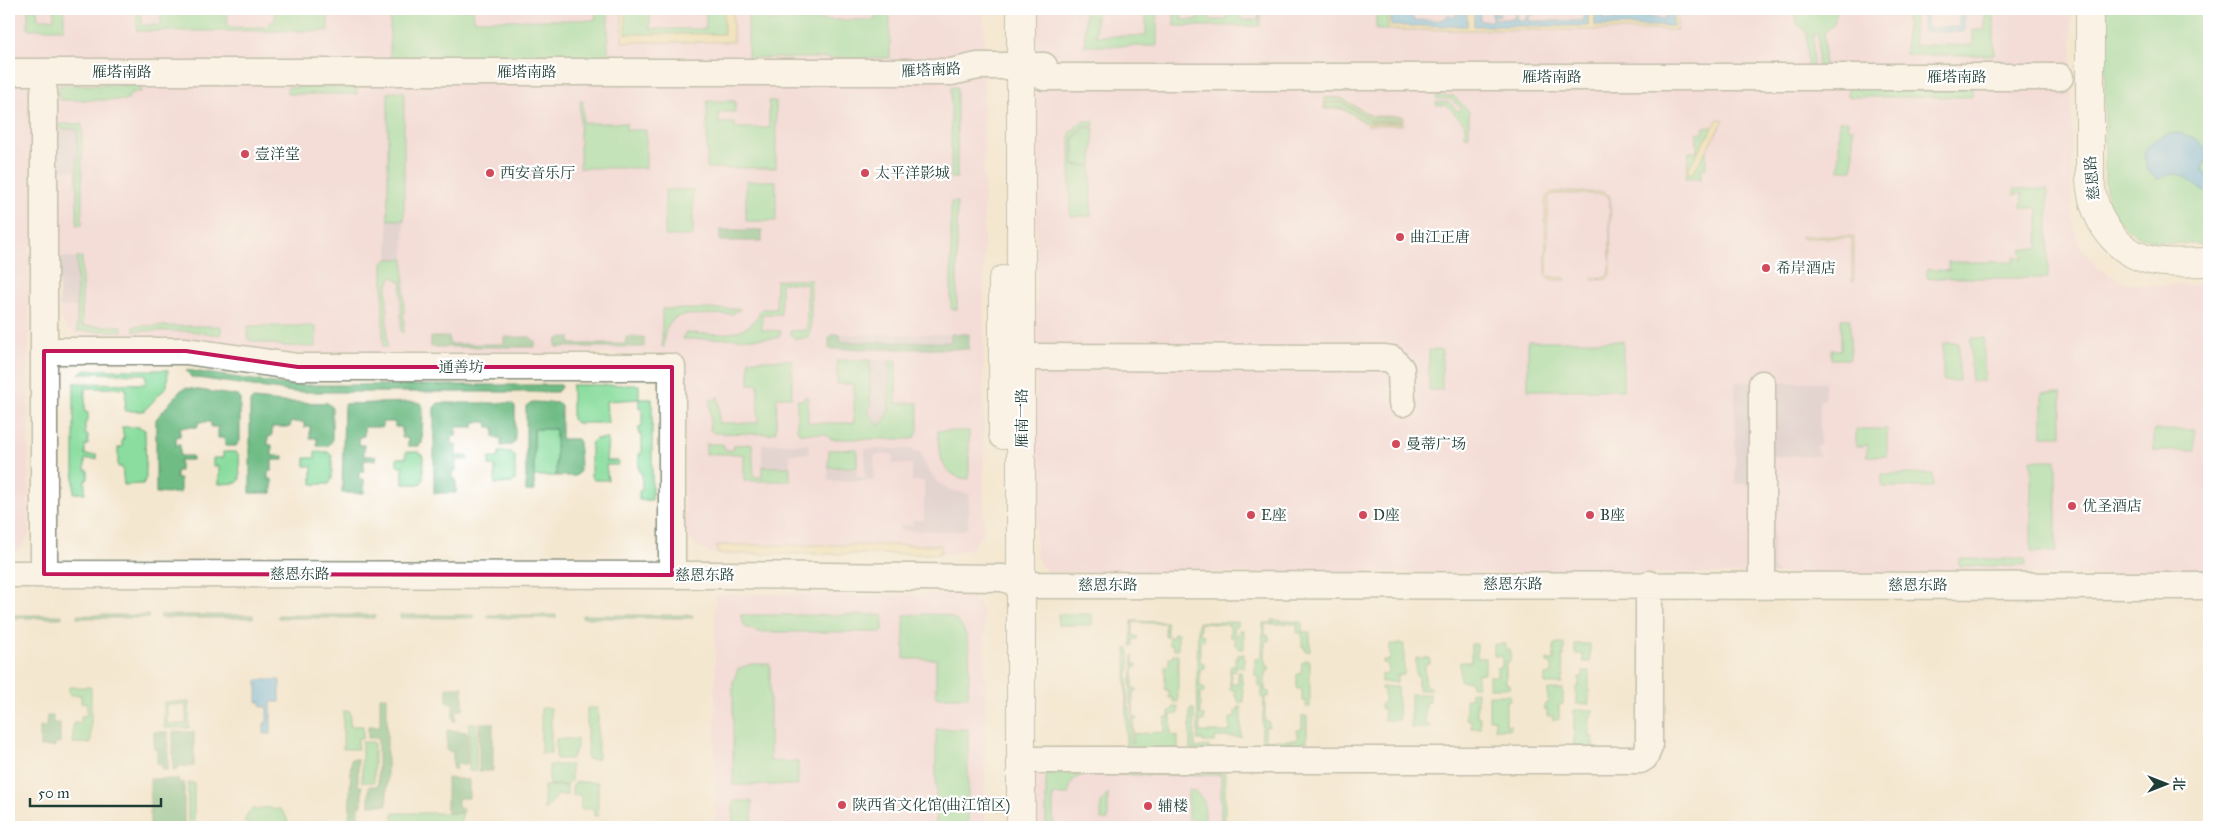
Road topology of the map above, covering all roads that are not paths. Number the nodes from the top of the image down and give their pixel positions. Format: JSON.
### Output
{"nodes":[{"id":1,"x":1004,"y":9,"type":"edge"},
{"id":2,"x":1021,"y":9,"type":"edge"},
{"id":3,"x":2090,"y":9,"type":"edge"},
{"id":4,"x":1028,"y":69,"type":"junction"},
{"id":5,"x":9,"y":72,"type":"edge"},
{"id":6,"x":2060,"y":77,"type":"dead end"},
{"id":7,"x":44,"y":91,"type":"dead end"},
{"id":8,"x":2209,"y":262,"type":"edge"},
{"id":9,"x":44,"y":351,"type":"junction"},
{"id":10,"x":1022,"y":357,"type":"junction"},
{"id":11,"x":1762,"y":384,"type":"dead end"},
{"id":12,"x":1402,"y":403,"type":"dead end"},
{"id":13,"x":9,"y":574,"type":"edge"},
{"id":14,"x":44,"y":574,"type":"junction"},
{"id":15,"x":672,"y":575,"type":"junction"},
{"id":16,"x":1012,"y":582,"type":"junction"},
{"id":17,"x":1650,"y":584,"type":"junction"},
{"id":18,"x":1762,"y":585,"type":"junction"},
{"id":19,"x":2209,"y":586,"type":"edge"},
{"id":20,"x":1020,"y":760,"type":"junction"},
{"id":21,"x":1004,"y":827,"type":"edge"},
{"id":22,"x":1021,"y":827,"type":"edge"}],
"edges":[{"from":1,"to":4,"type":"main road","name":"雁南一路"},
{"from":2,"to":4,"type":"main road","name":"雁南一路"},
{"from":3,"to":8,"type":"main road","name":"慈恩路"},
{"from":4,"to":5,"type":"street","name":"雁塔南路"},
{"from":4,"to":6,"type":"street","name":"雁塔南路"},
{"from":4,"to":10,"type":"main road","name":"雁南一路"},
{"from":4,"to":16,"type":"main road","name":"雁南一路"},
{"from":7,"to":9,"type":"street"},
{"from":9,"to":14,"type":"street"},
{"from":9,"to":15,"type":"street","name":"通善坊"},
{"from":10,"to":12,"type":"street"},
{"from":10,"to":16,"type":"main road","name":"雁南一路"},
{"from":11,"to":18,"type":"street"},
{"from":13,"to":14,"type":"street","name":"慈恩东路"},
{"from":14,"to":15,"type":"street","name":"慈恩东路"},
{"from":15,"to":16,"type":"street","name":"慈恩东路"},
{"from":16,"to":17,"type":"street","name":"慈恩东路"},
{"from":16,"to":20,"type":"main road","name":"雁南一路"},
{"from":16,"to":21,"type":"main road","name":"雁南一路"},
{"from":17,"to":18,"type":"street","name":"慈恩东路"},
{"from":17,"to":20,"type":"street"},
{"from":18,"to":19,"type":"street","name":"慈恩东路"},
{"from":20,"to":22,"type":"main road","name":"雁南一路"}]}
